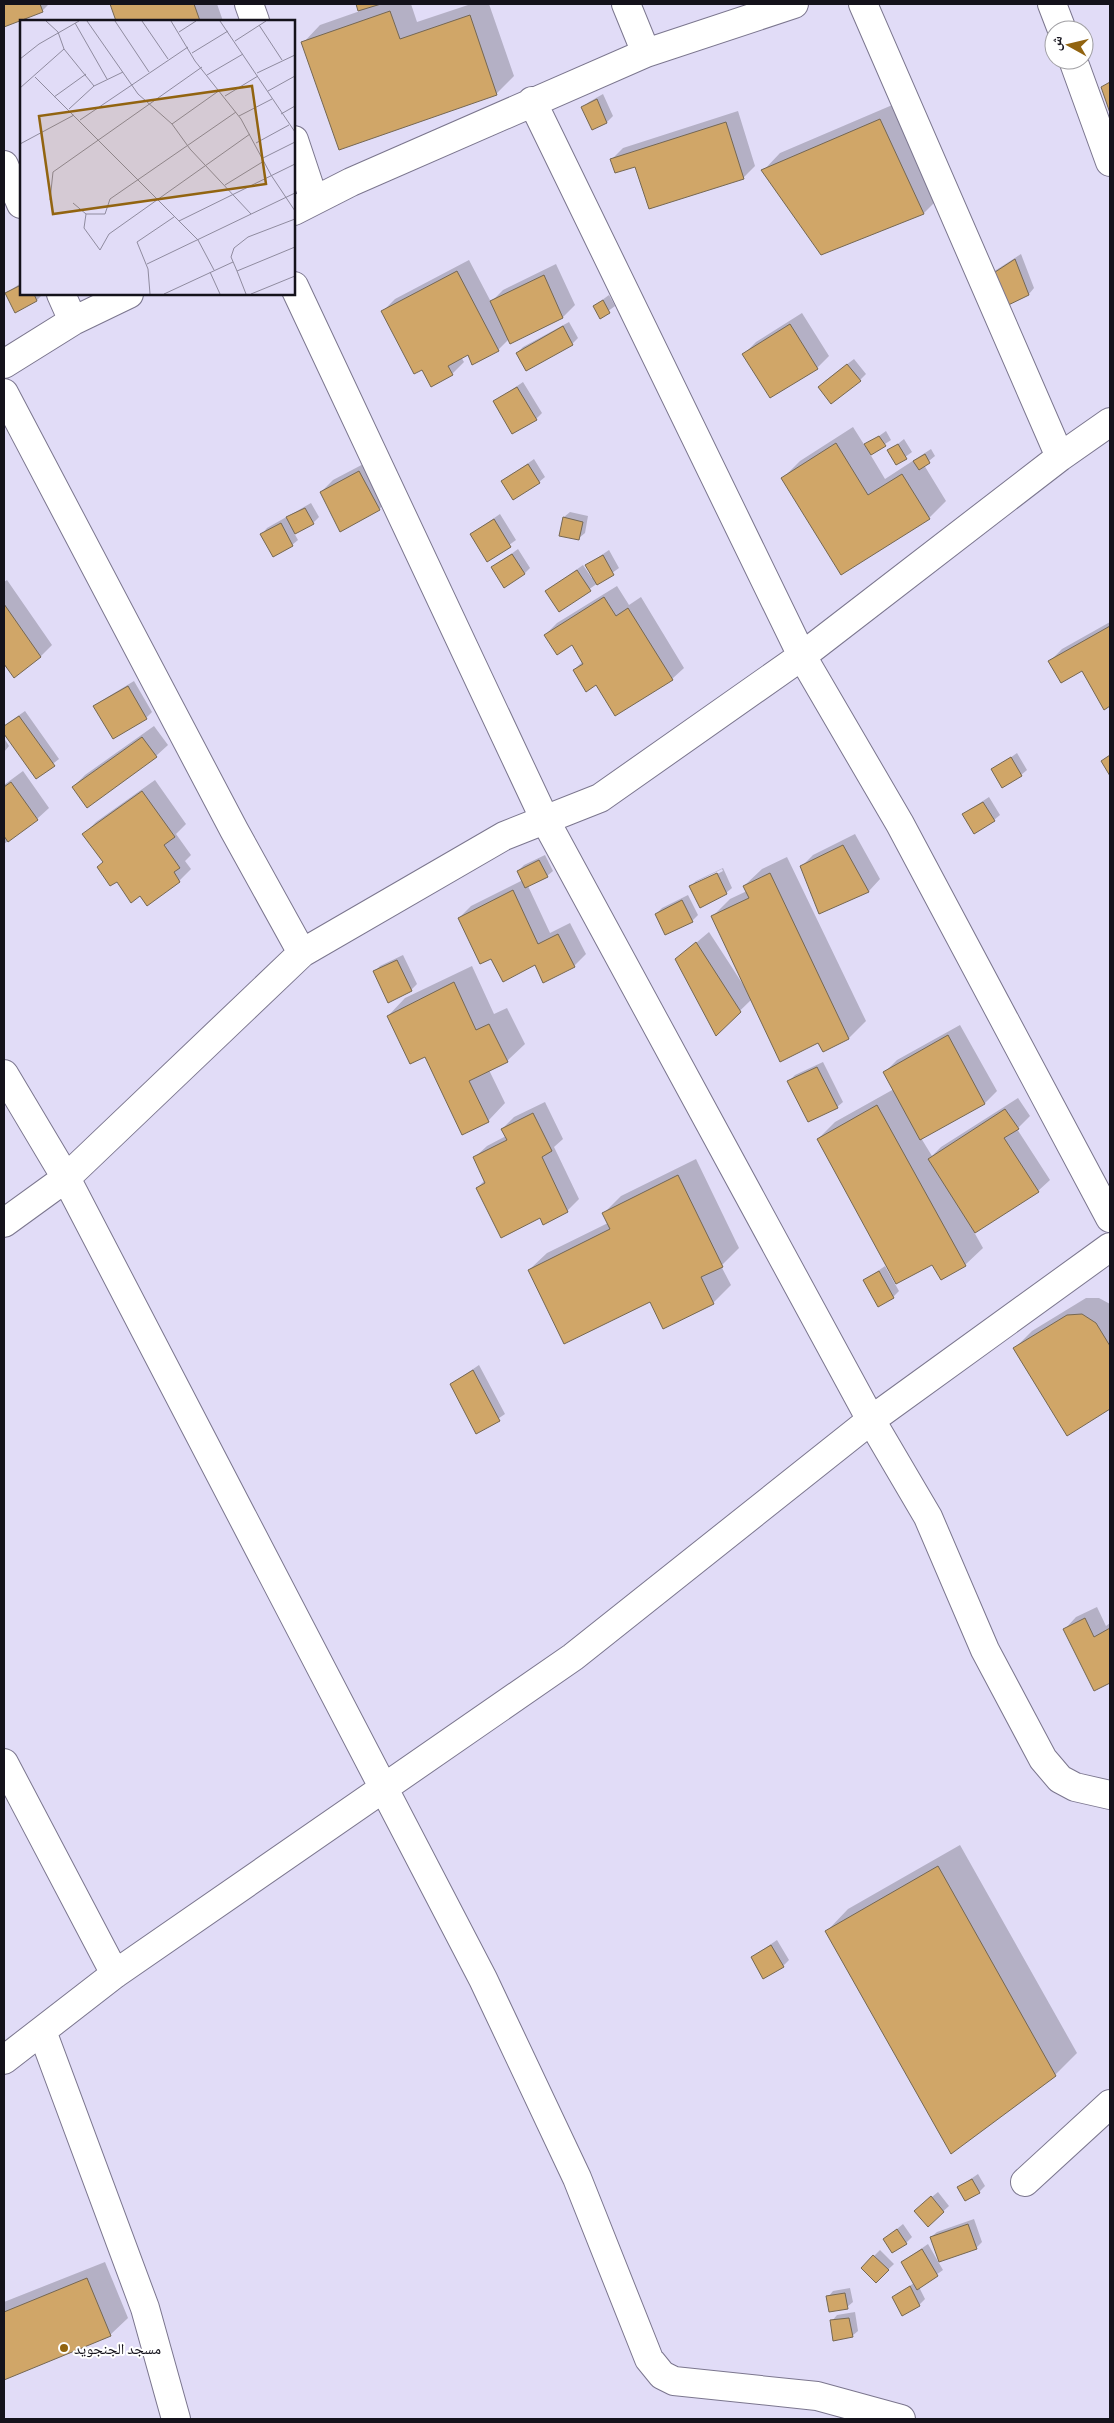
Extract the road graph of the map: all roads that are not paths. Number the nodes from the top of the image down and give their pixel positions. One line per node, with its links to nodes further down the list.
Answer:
1 (249, 4): 6 (street)
2 (626, 4): 8 (street)
3 (794, 4): 8 (street)
4 (863, 4): 23 (street)
5 (1052, 4): 7 (street)
6 (255, 20)
7 (1058, 20)
8 (646, 53): 10 (street)
9 (1077, 70): 12 (street)
10 (532, 102): 15 (street); 24 (street)
11 (295, 146): 15 (street)
12 (1110, 162)
13 (4, 165): 14 (street)
14 (20, 202)
15 (304, 205)
16 (295, 288): 25 (street)
17 (61, 295): 19 (street)
18 (127, 295): 19 (street)
19 (73, 321): 20 (street)
20 (4, 364)
21 (4, 394): 26 (street)
22 (1110, 422): 23 (street)
23 (1060, 457): 24 (street)
24 (802, 656): 25 (street); 29 (street)
25 (544, 818): 26 (street); 32 (street)
26 (302, 953): 28 (street)
27 (4, 1074): 28 (street)
28 (66, 1178): 30 (street); 34 (street)
29 (1110, 1218)
30 (4, 1222)
31 (1110, 1247): 32 (street)
32 (871, 1420): 34 (street); 35 (street)
33 (4, 1763): 36 (street)
34 (382, 1788): 36 (street); 42 (street)
35 (1110, 1795)
36 (115, 1974): 37 (street)
37 (42, 2031): 38 (street); 41 (street)
38 (4, 2060)
39 (1110, 2104): 40 (street)
40 (1025, 2182)
41 (176, 2419)
42 (901, 2419)

